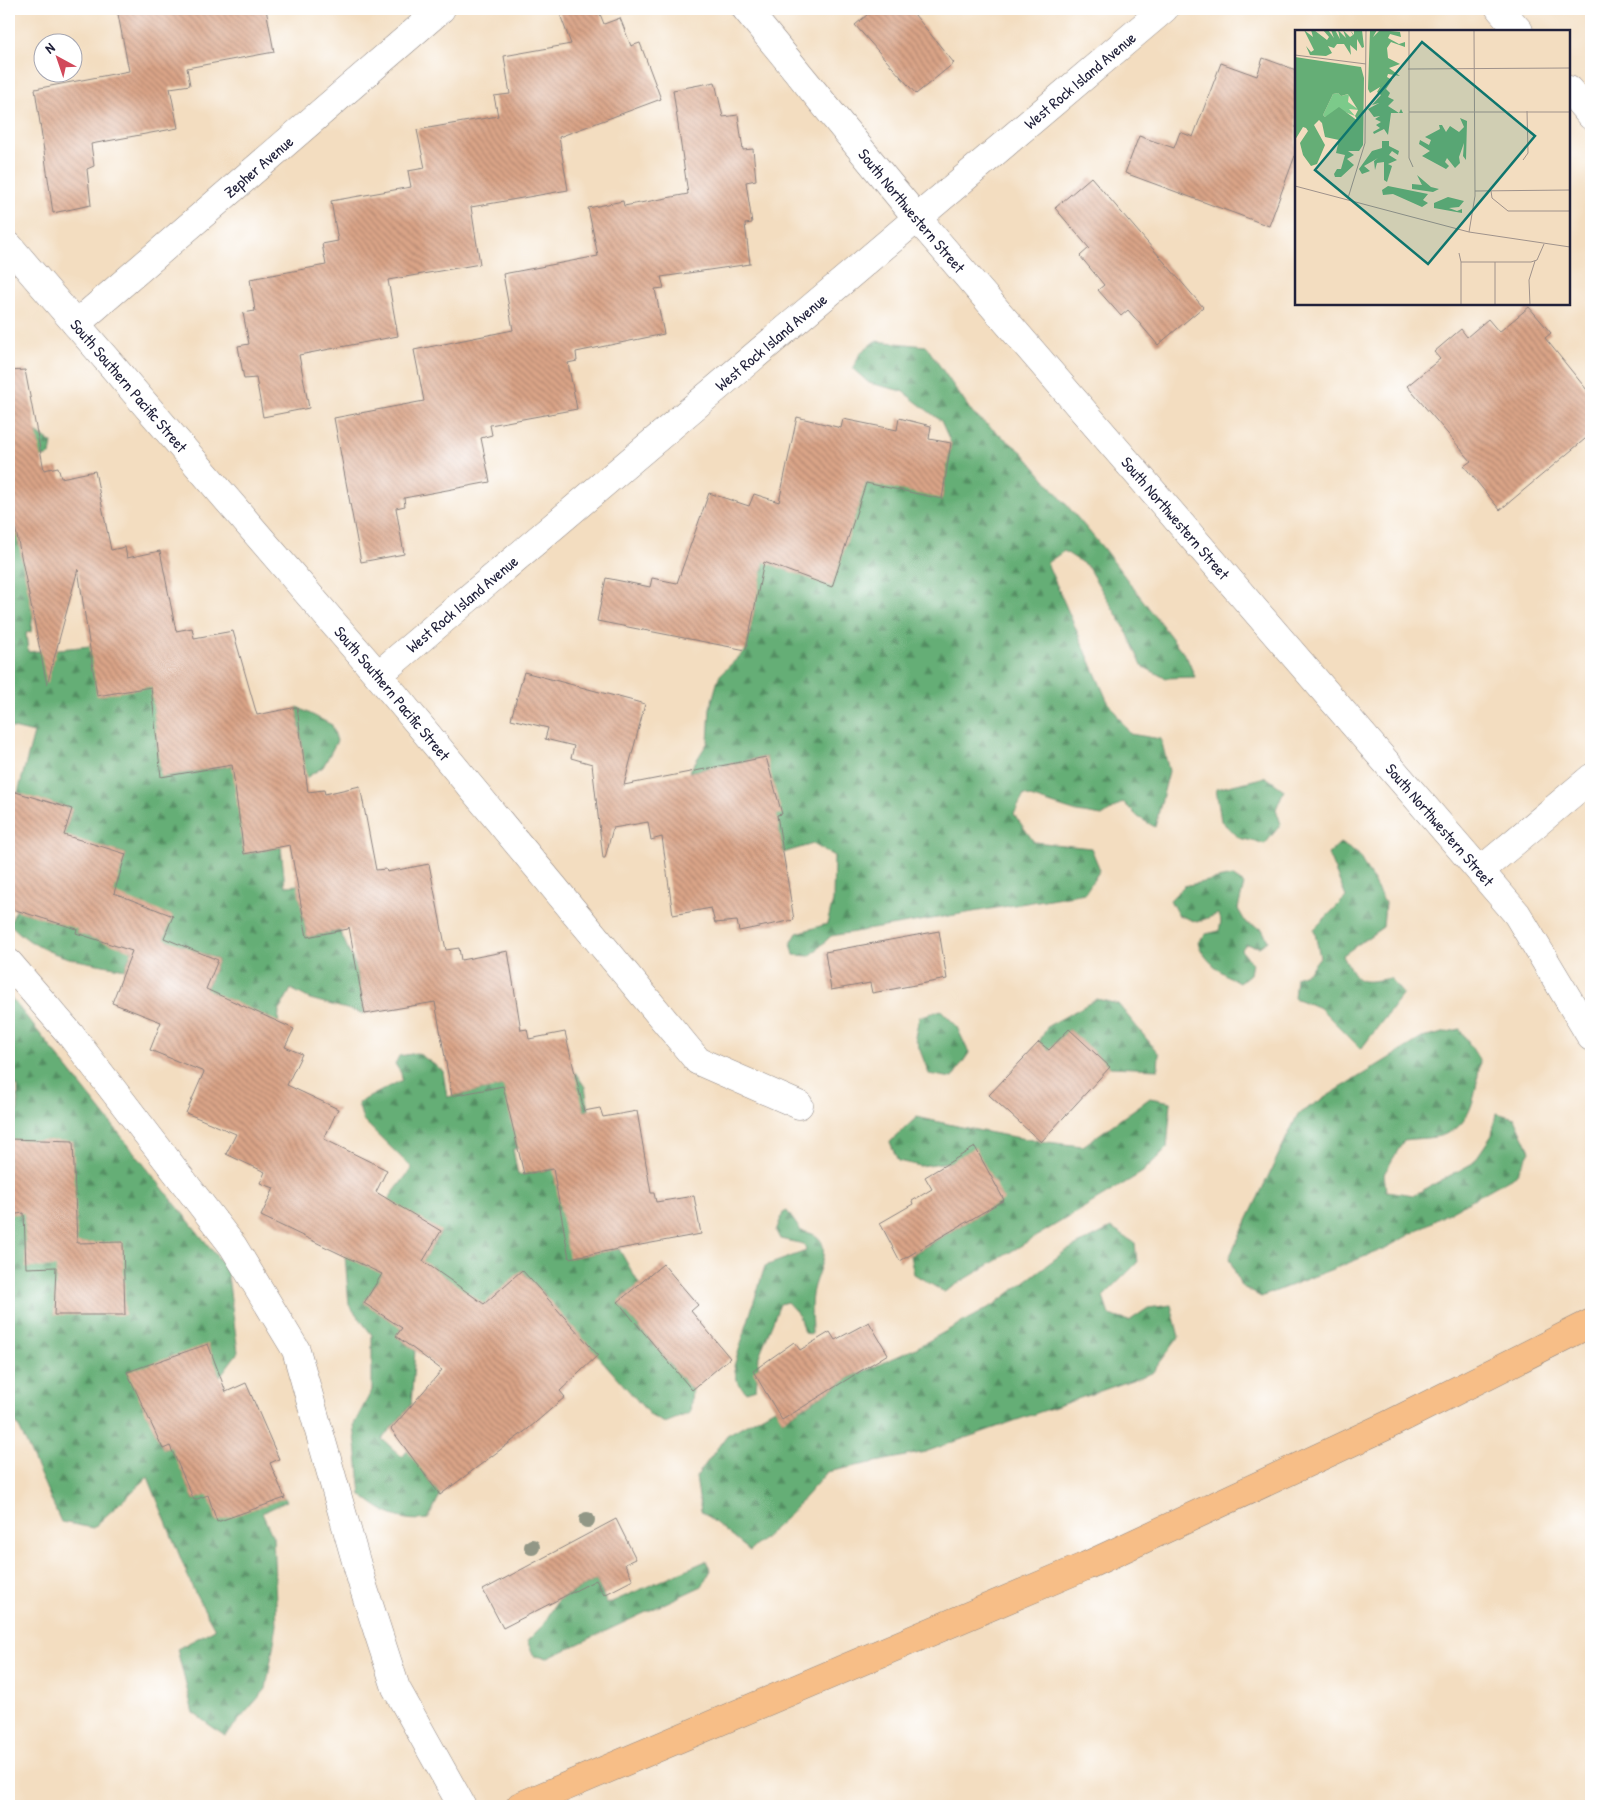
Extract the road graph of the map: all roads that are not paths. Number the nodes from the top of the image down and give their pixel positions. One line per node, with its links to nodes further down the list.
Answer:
1 (441, 9): 10 (street, Zepher Avenue)
2 (746, 9): 8 (street, South Northwestern Street)
3 (1164, 9): 8 (street, West Rock Island Avenue)
4 (1500, 9): 5 (street)
5 (1518, 30)
6 (1570, 91): 7 (street)
7 (1591, 116)
8 (917, 218): 11 (street, West Rock Island Avenue); 13 (street, South Northwestern Street)
9 (9, 246): 10 (street, South Southern Pacific Street)
10 (76, 324): 11 (street, South Southern Pacific Street)
11 (378, 675): 16 (street, South Southern Pacific Street)
12 (1591, 778): 13 (street)
13 (1480, 871): 15 (street, South Northwestern Street)
14 (9, 963): 18 (street)
15 (1591, 1037)
16 (799, 1105)
17 (1591, 1323): 19 (main road)
18 (462, 1806)
19 (520, 1806)

